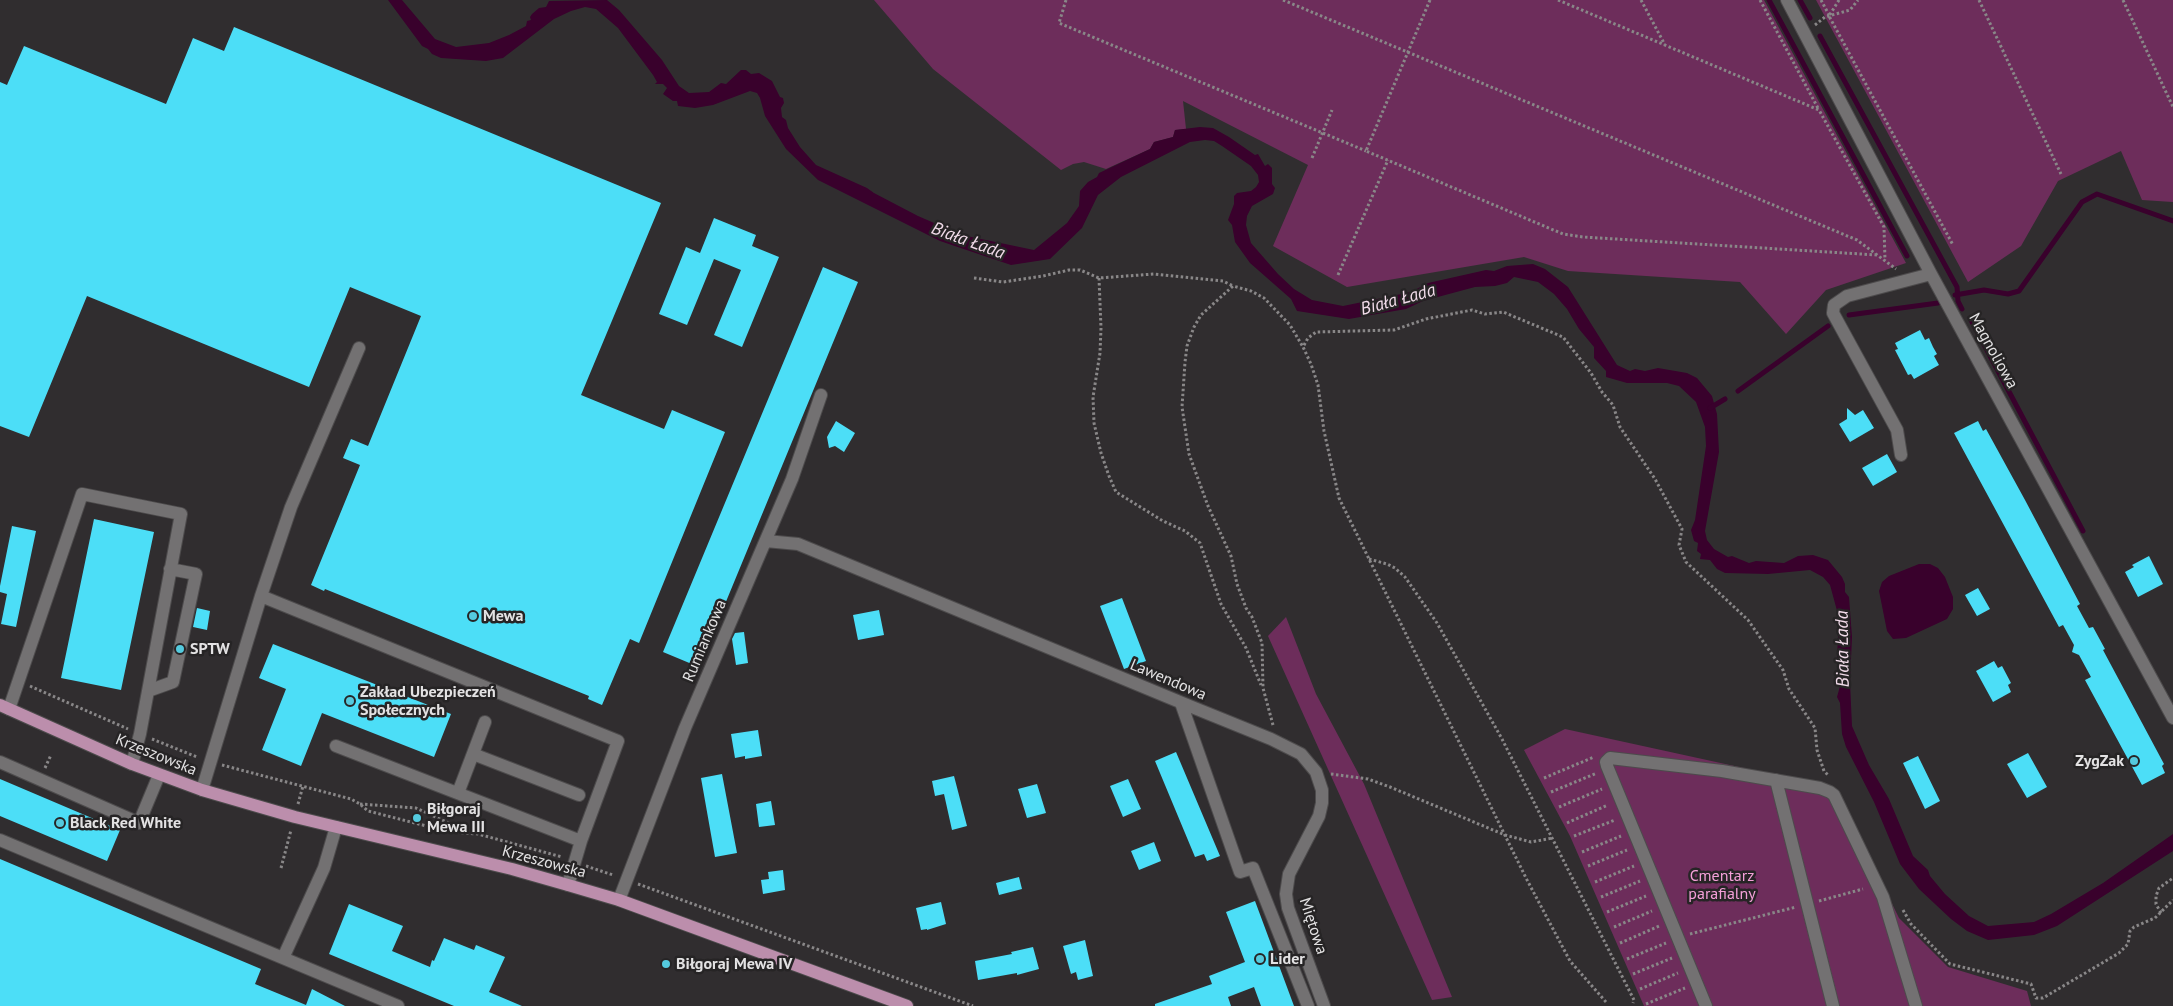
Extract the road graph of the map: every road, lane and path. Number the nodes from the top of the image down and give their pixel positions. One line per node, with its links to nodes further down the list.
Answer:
1 (1066, 0): 20 (path)
2 (1283, 0): 16 (path)
3 (1430, 0): 16 (path)
4 (1558, 0): 15 (path)
5 (1641, 0): 15 (path)
6 (1760, 0): 19 (path)
7 (1787, 0): 14 (street, Magnoliowa)
8 (1821, 0): 13 (path)
9 (1839, 0): 13 (path)
10 (1858, 0): 13 (path)
11 (1979, 0): 24 (path)
12 (2123, 0): 17 (path)
13 (1829, 16): 14 (path); 25 (path)
14 (1805, 33): 28 (street, Magnoliowa)
15 (1666, 45): 19 (path)
16 (1408, 52): 21 (path); 26 (path)
17 (2173, 107)
18 (1332, 110): 20 (path)
19 (1819, 110): 26 (path)
20 (1323, 133): 21 (path); 22 (path)
21 (1366, 151): 23 (path)
22 (1312, 158)
23 (1388, 160): 26 (path); 27 (path)
24 (2061, 174)
25 (1953, 245)
26 (1877, 255)
27 (1338, 274)
28 (1931, 274): 35 (street); 45 (street, Magnoliowa)
29 (974, 278): 30 (path)
30 (1099, 278): 31 (path); 41 (path)
31 (1233, 286): 32 (path); 41 (path)
32 (1303, 347): 37 (path); 58 (path)
33 (359, 348): 39 (street)
34 (820, 395): 36 (street, Rumiankowa)
35 (1901, 455)
36 (766, 541): 43 (street, Lawendowa); 91 (street, Rumiankowa)
37 (1368, 559): 77 (path); 79 (path)
38 (170, 569): 40 (street); 42 (street); 42 (street)
39 (261, 596): 63 (street); 81 (street)
40 (18, 681): 44 (street); 47 (path)
41 (1263, 688): 48 (path)
42 (148, 690): 47 (street)
43 (1181, 703): 48 (street, Lawendowa); 121 (street)
44 (4, 707): 53 (main road, Krzeszowska)
45 (2173, 718)
46 (486, 722): 50 (street)
47 (140, 734): 51 (path); 53 (street)
48 (1271, 738): 56 (street, Lawendowa)
49 (336, 746): 65 (street)
50 (473, 754): 65 (street); 66 (street)
51 (201, 759)
52 (0, 762): 57 (street)
53 (132, 764): 57 (main road, Krzeszowska)
54 (1608, 764): 59 (path); 60 (street); 61 (street); 64 (path)
55 (221, 765): 62 (path)
56 (1316, 772): 77 (path); 122 (street, Miętowa)
57 (159, 775): 63 (main road, Krzeszowska)
58 (1830, 777)
59 (1544, 778)
60 (1776, 780): 94 (street); 99 (street)
61 (1616, 784): 67 (street); 70 (path)
62 (303, 786): 68 (path); 69 (path)
63 (202, 790): 73 (main road, Krzeszowska)
64 (1551, 792)
65 (458, 793): 81 (street)
66 (579, 796)
67 (1622, 799): 71 (street); 72 (path)
68 (360, 804): 76 (path); 76 (path)
69 (298, 805)
70 (1559, 808)
71 (1628, 814): 75 (street); 78 (path)
72 (1567, 823)
73 (336, 827): 93 (main road, Krzeszowska); 109 (street)
74 (291, 829): 88 (path)
75 (1634, 830): 82 (street); 83 (path)
76 (469, 833): 84 (path)
77 (1505, 835): 79 (path); 115 (path)
78 (1574, 836)
79 (1553, 838): 116 (path)
80 (0, 840): 109 (street)
81 (581, 841): 93 (street)
82 (1641, 845): 85 (street); 87 (path)
83 (1582, 852)
84 (565, 858)
85 (1647, 860): 89 (street); 92 (path)
86 (583, 865): 91 (path)
87 (1588, 866)
88 (281, 868)
89 (1653, 875): 95 (street); 96 (path)
90 (2173, 878): 103 (path)
91 (627, 880): 97 (street, Rumiankowa); 120 (path)
92 (1595, 882)
93 (568, 884): 97 (main road, Krzeszowska)
94 (1878, 886): 99 (path); 125 (street)
95 (1659, 891): 100 (street); 102 (path)
96 (1601, 897)
97 (619, 900): 119 (main road, Krzeszowska)
98 (2173, 900): 103 (path)
99 (1808, 904): 106 (path); 124 (street)
100 (1665, 906): 104 (street); 105 (path)
101 (1902, 908): 103 (path)
102 (1607, 912)
103 (2162, 913)
104 (1672, 921): 106 (street); 107 (path)
105 (1614, 927)
106 (1678, 937): 108 (street); 110 (path)
107 (1620, 943)
108 (1684, 952): 111 (street); 112 (path)
109 (283, 958): 118 (street)
110 (1627, 959)
111 (1691, 968): 113 (street); 114 (path)
112 (1634, 974)
113 (1697, 983): 117 (path); 123 (street)
114 (1640, 989)
115 (1606, 1002)
116 (1633, 1003)
117 (1646, 1004)
118 (398, 1006)
119 (907, 1006)
120 (973, 1006)
121 (1308, 1006)
122 (1324, 1006)
123 (1706, 1006)
124 (1833, 1006)
125 (1916, 1006)

